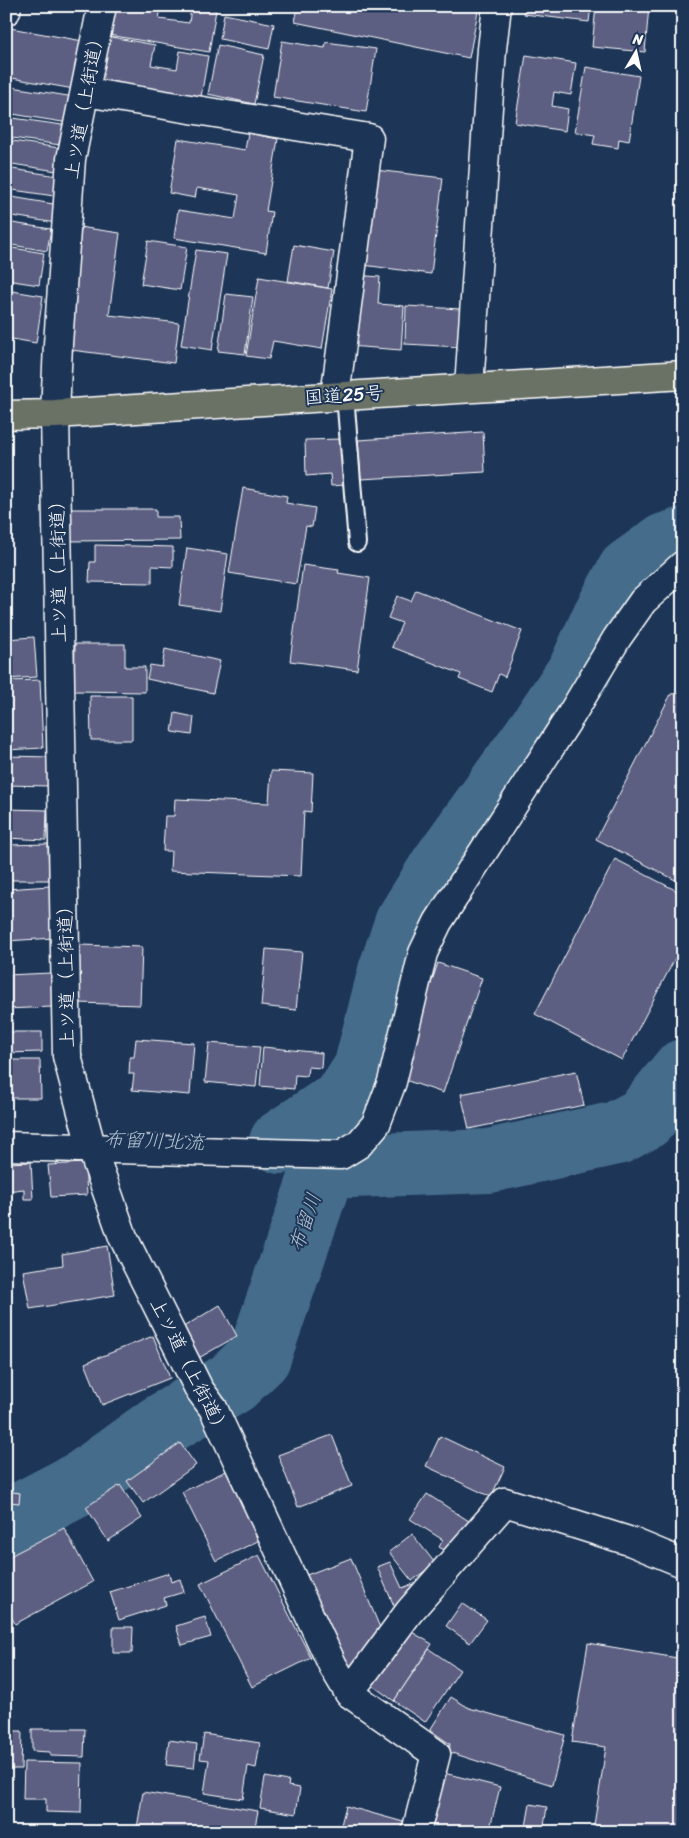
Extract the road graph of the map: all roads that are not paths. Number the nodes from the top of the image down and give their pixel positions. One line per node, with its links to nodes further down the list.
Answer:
1 (7, 6): 4 (street)
2 (102, 6): 5 (street, 上ツ道（上街道）)
3 (497, 6): 7 (street)
4 (6, 11)
5 (85, 92): 8 (street); 10 (street, 上ツ道（上街道）)
6 (683, 375): 7 (highway, 国道25号)
7 (469, 387): 8 (highway, 国道25号)
8 (340, 396): 10 (highway, 国道25号); 11 (lane)
9 (6, 414): 10 (highway, 国道25号)
10 (56, 414): 14 (street, 上ツ道（上街道）)
11 (357, 543)
12 (683, 564): 14 (street)
13 (6, 1146): 14 (street)
14 (91, 1147): 16 (street, 上ツ道（上街道）)
15 (683, 1563): 16 (street)
16 (349, 1693): 17 (street, 上ツ道（上街道）)
17 (416, 1832)

